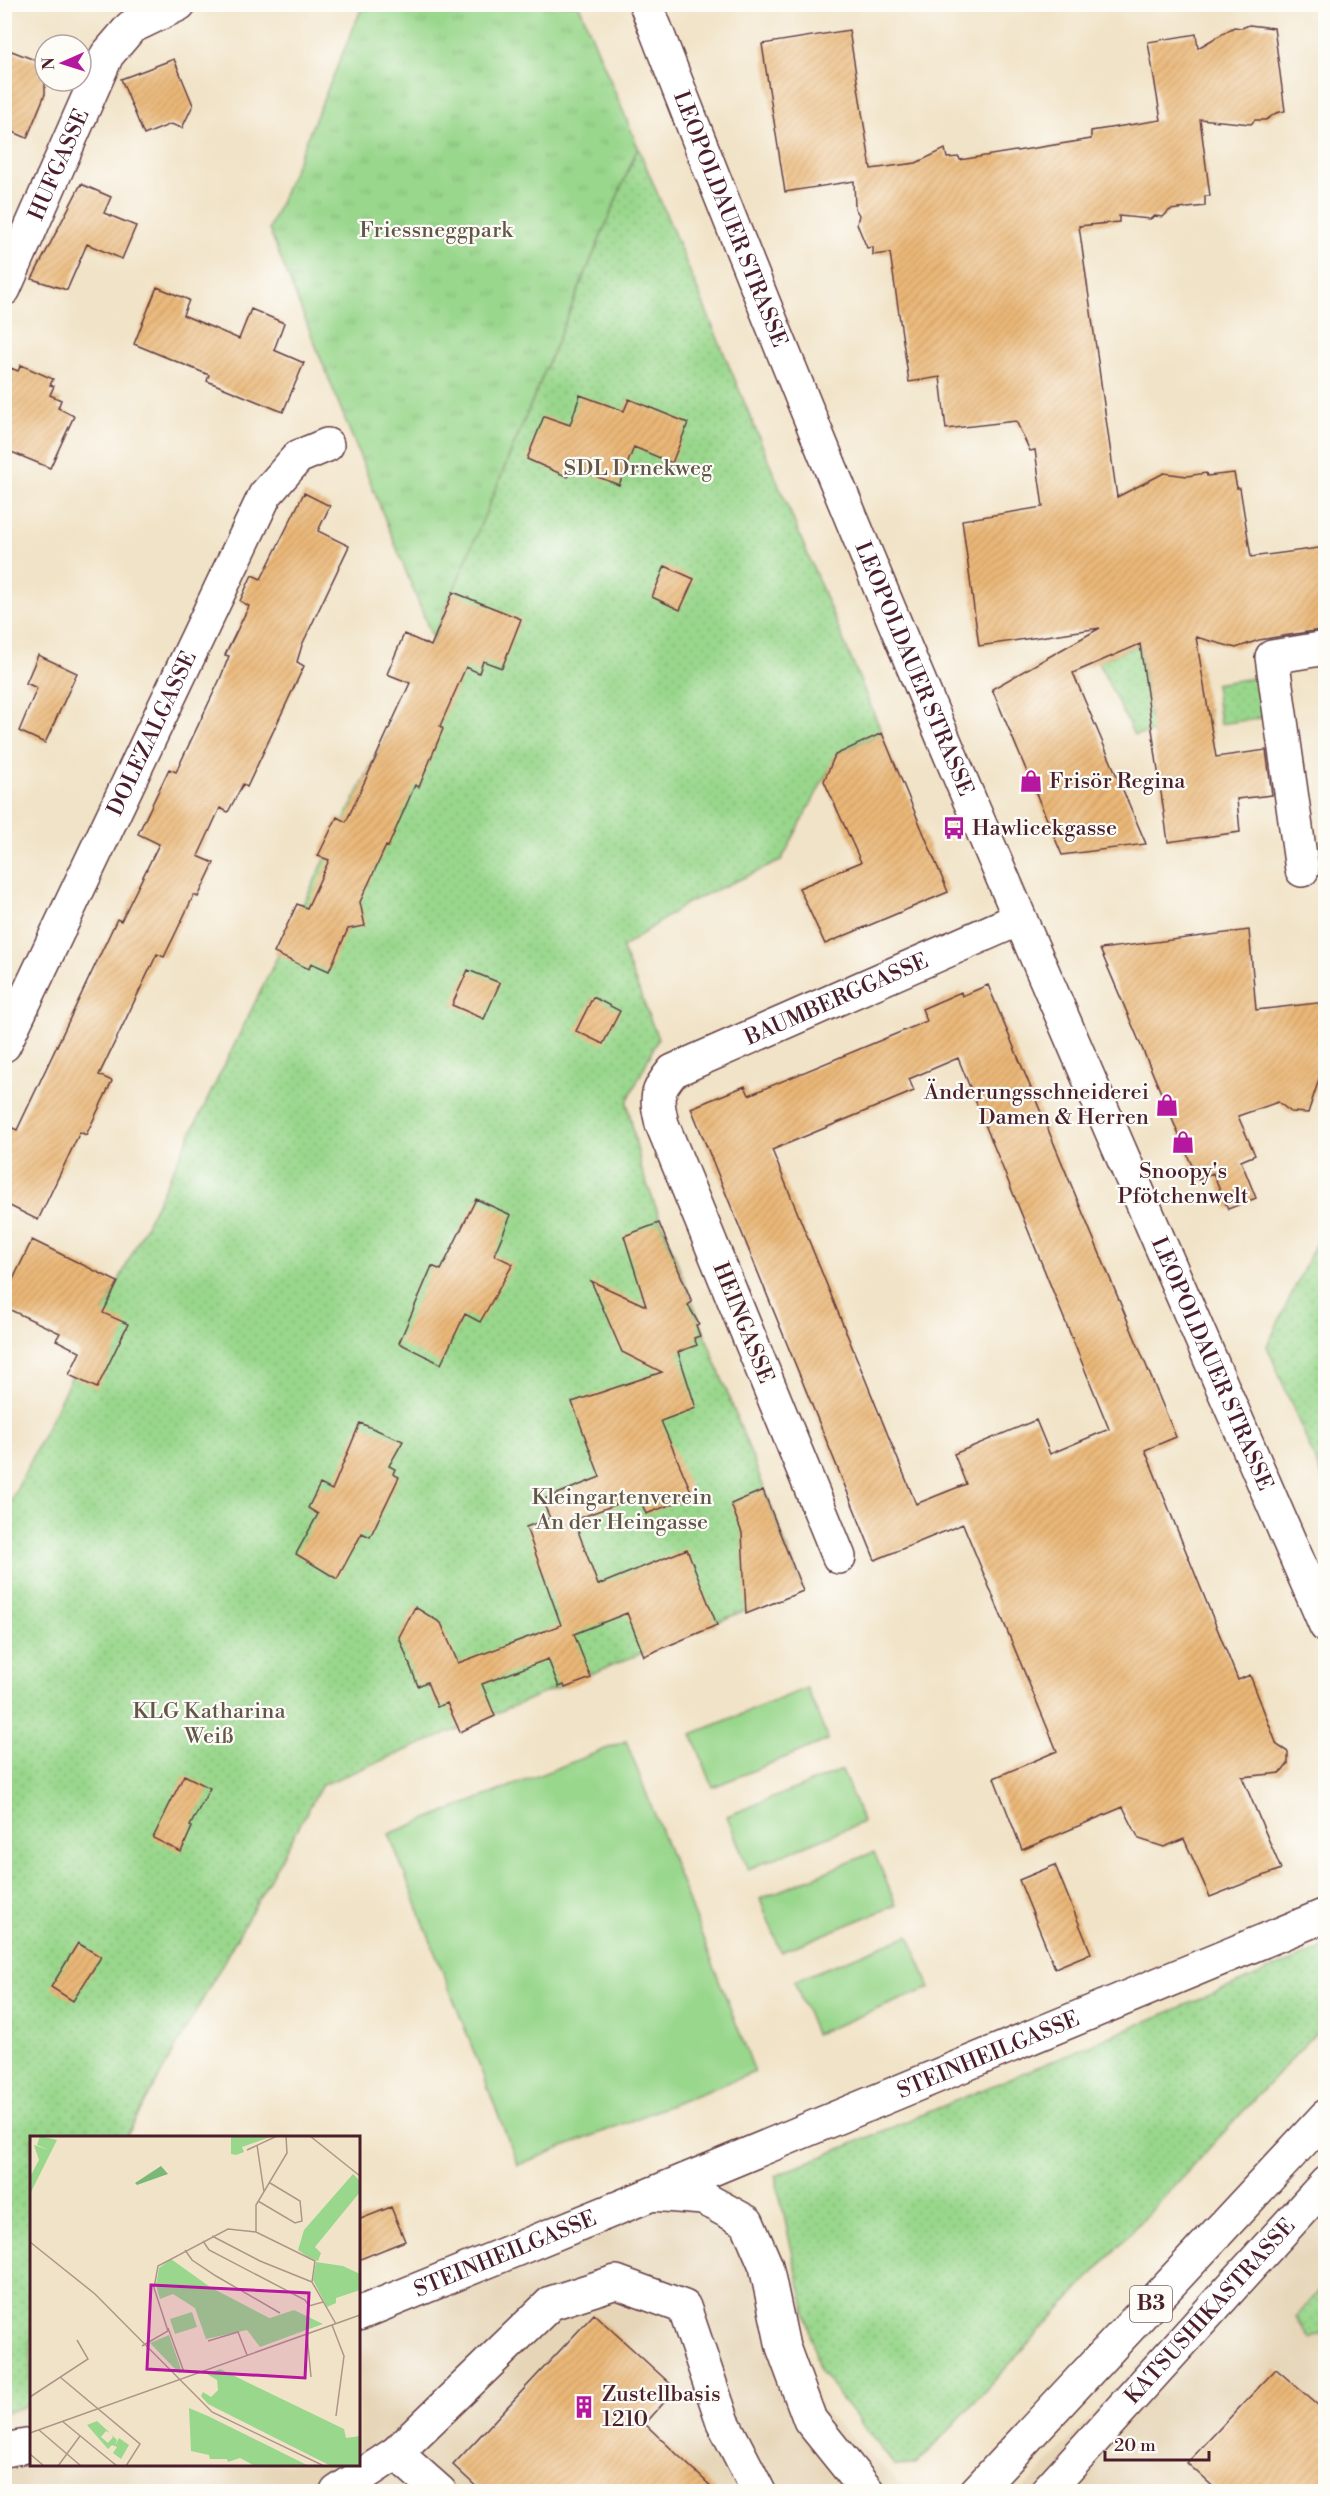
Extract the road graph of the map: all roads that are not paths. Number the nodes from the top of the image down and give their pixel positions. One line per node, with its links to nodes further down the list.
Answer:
1 (179, 4): 3 (street, HUFGASSE)
2 (646, 4): 7 (street, LEOPOLDAUER STRASSE)
3 (4, 290)
4 (327, 445): 8 (street, DOLEZALGASSE)
5 (1326, 648): 6 (street)
6 (1302, 870)
7 (1019, 919): 9 (street, BAUMBERGGASSE); 11 (street, LEOPOLDAUER STRASSE)
8 (4, 1045)
9 (659, 1087): 10 (street, HEINGASSE)
10 (838, 1557)
11 (1326, 1626)
12 (1326, 1915): 15 (street, STEINHEILGASSE)
13 (1326, 2116): 24 (street, KATSUSHIKASTRASSE / B3)
14 (1326, 2183): 25 (street, KATSUSHIKASTRASSE / B3)
15 (652, 2194): 16 (street, STEINHEILGASSE); 23 (street, STEINHEILGASSE)
16 (360, 2313)
17 (30, 2445): 18 (street)
18 (4, 2450)
19 (396, 2453): 20 (street); 21 (street); 22 (street)
20 (337, 2492)
21 (440, 2492)
22 (759, 2492)
23 (868, 2492)
24 (976, 2492)
25 (1046, 2492)

